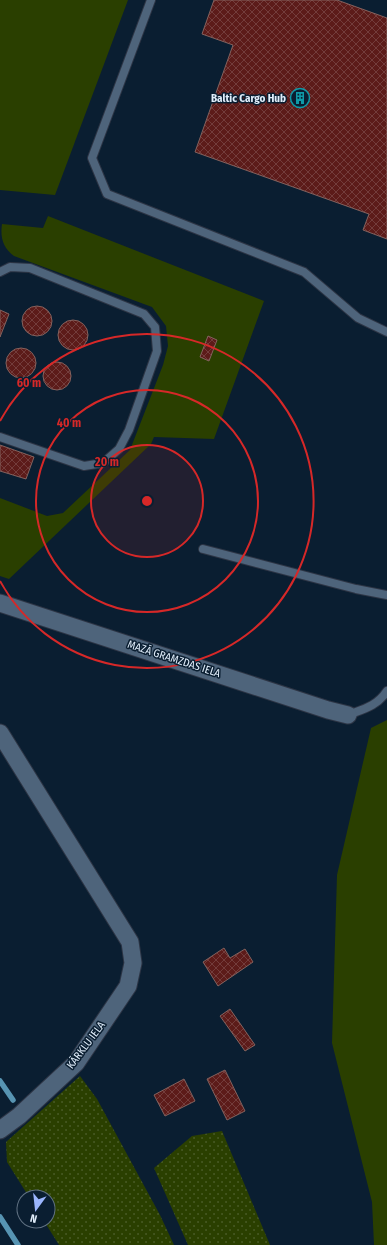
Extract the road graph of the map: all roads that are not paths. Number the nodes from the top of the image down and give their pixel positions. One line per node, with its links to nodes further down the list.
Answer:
1 (151, 0): 3 (lane)
2 (0, 272): 4 (lane)
3 (387, 332)
4 (0, 437)
5 (203, 549): 6 (lane)
6 (387, 595)
7 (0, 602): 9 (street, MAZĀ GRAMZDAS IELA)
8 (387, 690): 9 (lane)
9 (348, 715)
10 (0, 733): 11 (street, KĀRKLU IELA)
11 (0, 1130)

